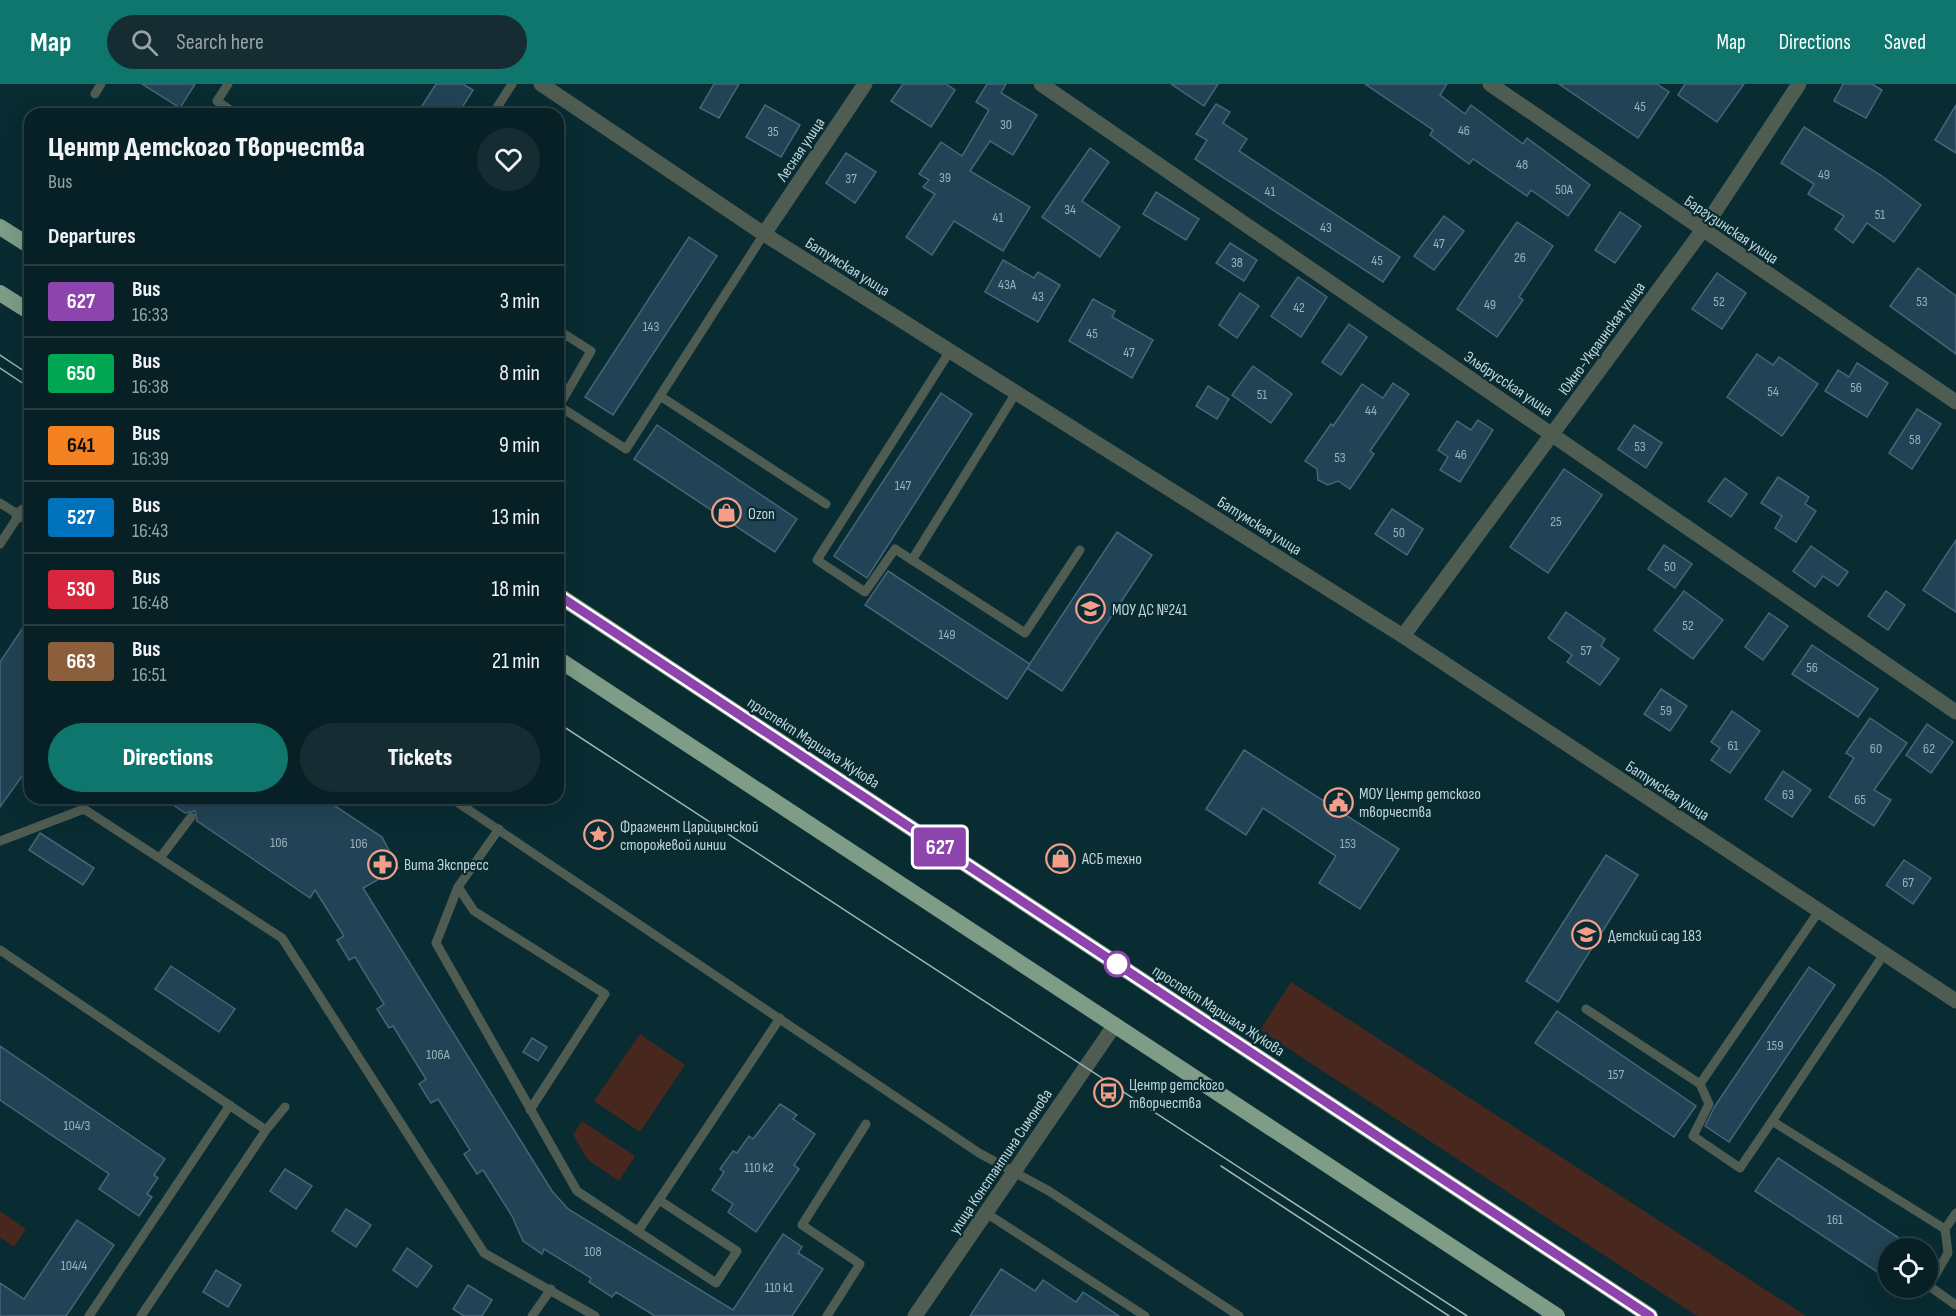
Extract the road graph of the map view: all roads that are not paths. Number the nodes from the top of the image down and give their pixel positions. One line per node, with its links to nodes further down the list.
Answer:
1 (101, 84): 9 (lane)
2 (228, 84): 10 (lane)
3 (512, 84): 11 (lane)
4 (541, 84): 14 (street, Батумская улица)
5 (865, 84): 14 (street, Лесная улица)
6 (1041, 84): 25 (street, Эльбрусская улица)
7 (1490, 84): 13 (street, Баргузинская улица)
8 (1800, 84): 13 (street, Южно-Украинская улица)
9 (95, 93)
10 (227, 108)
11 (497, 108)
12 (0, 226): 15 (highway)
13 (1702, 231): 23 (street, Баргузинская улица); 25 (street, Южно-Украинская улица)
14 (764, 234): 19 (street, Батумская улица); 22 (lane)
15 (24, 242)
16 (0, 293): 17 (highway)
17 (24, 308)
18 (564, 334): 21 (lane)
19 (950, 351): 20 (street, Батумская улица); 32 (lane)
20 (1016, 393): 32 (lane); 34 (street, Батумская улица)
21 (564, 396)
22 (660, 396): 24 (lane); 27 (lane)
23 (1956, 402)
24 (564, 410)
25 (1552, 435): 34 (street, Южно-Украинская улица); 36 (street, Эльбрусская улица)
26 (0, 503): 28 (lane)
27 (826, 504)
28 (24, 514)
29 (24, 517): 30 (lane)
30 (0, 544)
31 (1080, 550): 32 (lane)
32 (912, 560)
33 (564, 599): 74 (highway, проспект Маршала Жукова)
34 (1403, 636): 43 (street, Батумская улица)
35 (564, 663): 49 (highway)
36 (1956, 712)
37 (460, 804): 39 (lane)
38 (191, 817): 41 (lane)
39 (499, 829): 42 (lane); 48 (lane)
40 (0, 841): 41 (lane)
41 (160, 858): 63 (lane)
42 (458, 887): 53 (lane); 53 (lane)
43 (1819, 911): 45 (street, Батумская улица); 50 (lane)
44 (0, 950): 51 (lane)
45 (1884, 954): 46 (street, Батумская улица); 54 (lane)
46 (1956, 1001)
47 (1586, 1009): 50 (lane)
48 (780, 1018): 57 (lane); 58 (lane)
49 (1114, 1026): 57 (street, улица Константина Симонова); 73 (highway)
50 (1700, 1084): 54 (lane)
51 (230, 1105): 56 (lane); 65 (lane)
52 (285, 1107): 56 (lane)
53 (530, 1110): 62 (lane)
54 (1772, 1121): 61 (lane)
55 (866, 1124): 69 (lane)
56 (266, 1130): 66 (lane)
57 (1014, 1172): 59 (street, улица Константина Симонова); 72 (lane)
58 (659, 1200): 62 (lane); 62 (lane)
59 (986, 1213): 70 (street, улица Константина Симонова); 71 (lane)
60 (1956, 1214): 61 (lane)
61 (1945, 1229): 64 (lane)
62 (638, 1231)
63 (551, 1289): 67 (lane); 68 (lane)
64 (1956, 1305)
65 (88, 1316)
66 (141, 1316)
67 (532, 1316)
68 (595, 1316)
69 (827, 1316)
70 (915, 1316)
71 (1145, 1316)
72 (1239, 1316)
73 (1557, 1316)
74 (1650, 1316)

